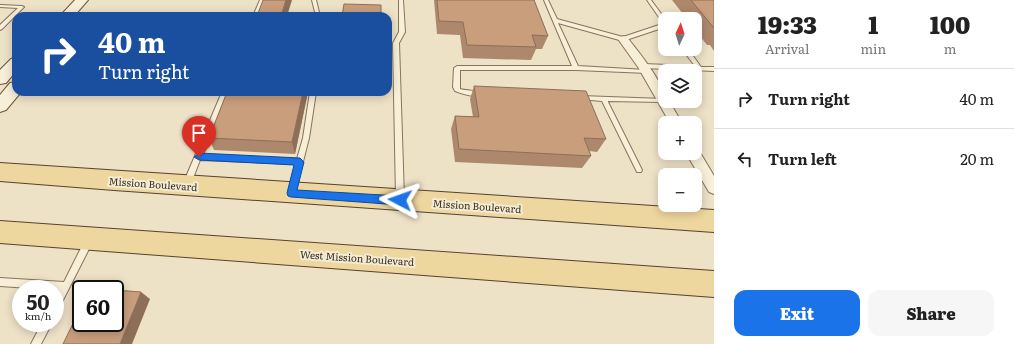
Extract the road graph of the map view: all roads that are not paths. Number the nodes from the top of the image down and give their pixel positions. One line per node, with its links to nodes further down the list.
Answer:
1 (82, 0): 9 (main road)
2 (262, 0): 10 (lane)
3 (314, 0): 11 (lane)
4 (401, 0): 46 (lane)
5 (546, 0): 14 (lane)
6 (649, 0): 12 (lane)
7 (0, 6): 8 (lane)
8 (17, 12)
9 (71, 12)
10 (258, 12)
11 (317, 12)
12 (658, 12)
13 (12, 17): 15 (lane)
14 (555, 20): 19 (lane); 23 (lane)
15 (8, 21): 16 (lane); 18 (lane)
16 (12, 21)
17 (658, 27): 19 (lane)
18 (0, 28)
19 (623, 39): 25 (street)
20 (691, 56): 21 (lane)
21 (697, 64)
22 (12, 66): 28 (main road)
23 (576, 68): 25 (lane); 31 (lane)
24 (702, 68): 27 (lane)
25 (644, 69): 26 (lane); 30 (street)
26 (658, 69)
27 (714, 69)
28 (0, 79)
29 (12, 92): 37 (main road)
30 (658, 93)
31 (488, 95)
32 (223, 96): 38 (lane)
33 (312, 96): 40 (lane)
34 (575, 98): 35 (lane)
35 (606, 99): 36 (lane); 41 (lane)
36 (658, 100)
37 (0, 106)
38 (199, 157): 40 (lane); 43 (lane)
39 (698, 160): 44 (street)
40 (300, 162): 45 (lane)
41 (638, 170)
42 (0, 172): 43 (main road, Mission Boulevard)
43 (187, 186): 45 (main road, Mission Boulevard)
44 (714, 188)
45 (291, 193): 46 (main road, Mission Boulevard)
46 (400, 200): 47 (main road, Mission Boulevard)
47 (714, 221)
48 (0, 232): 49 (main road, West Mission Boulevard)
49 (90, 239): 51 (main road, West Mission Boulevard); 52 (lane)
50 (0, 282): 52 (lane)
51 (714, 284)
52 (66, 286): 53 (lane)
53 (64, 290)
54 (42, 332): 55 (lane)
55 (36, 344)

